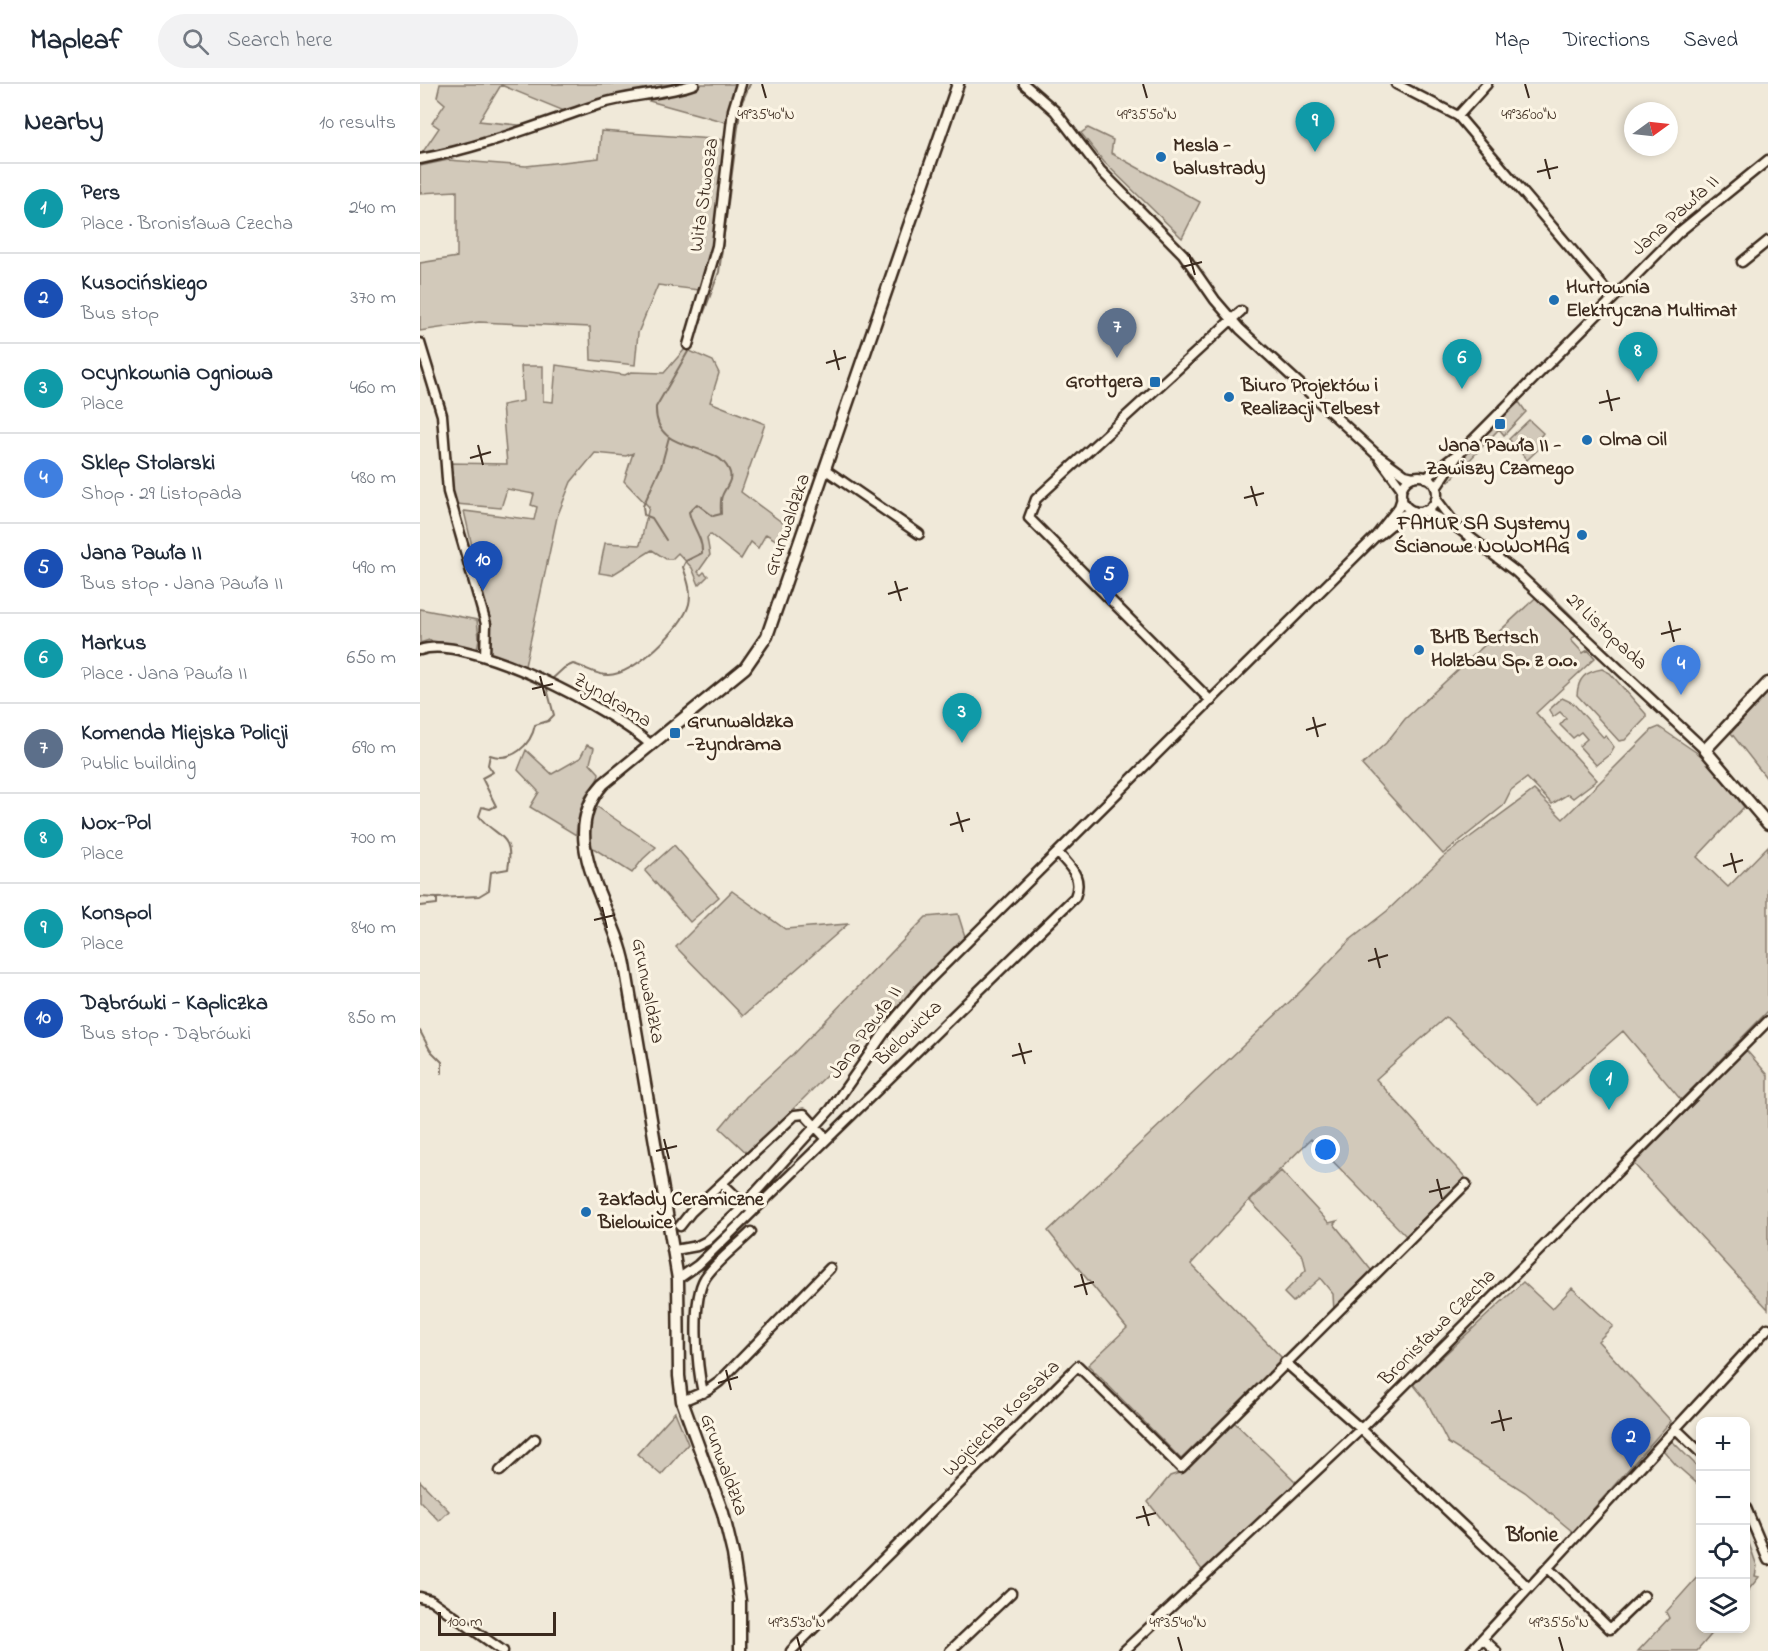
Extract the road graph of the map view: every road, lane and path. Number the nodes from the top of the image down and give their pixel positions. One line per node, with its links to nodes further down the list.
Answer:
1 (694, 84): 8 (street)
2 (741, 84): 16 (street, Wita Stwosza)
3 (958, 84): 19 (street, Grunwaldzka)
4 (1024, 84): 14 (street)
5 (1396, 84): 7 (street)
6 (1487, 84): 7 (street)
7 (1458, 116): 12 (street)
8 (420, 159)
9 (1768, 160): 12 (street, Jana Pawła II)
10 (1768, 241): 11 (street)
11 (1742, 262)
12 (1612, 298): 18 (street, Jana Pawła II)
13 (1241, 311): 14 (street)
14 (1231, 320): 17 (street); 33 (street)
15 (420, 343): 31 (street)
16 (688, 345)
17 (1376, 454): 20 (street); 23 (street)
18 (1458, 455): 21 (street, Jana Pawła II); 22 (street, Jana Pawła II)
19 (826, 470): 28 (street); 34 (street, Grunwaldzka)
20 (1413, 477): 21 (street); 23 (street)
21 (1426, 478): 22 (street)
22 (1436, 488): 24 (street)
23 (1402, 494): 25 (street); 29 (street, Jana Pawła II)
24 (1436, 500): 26 (street); 27 (street, 29 Listopada)
25 (1414, 511): 26 (street); 29 (street, Jana Pawła II)
26 (1424, 511): 27 (street, 29 Listopada)
27 (1458, 528): 35 (street, 29 Listopada)
28 (919, 534)
29 (1376, 537): 33 (street, Jana Pawła II)
30 (420, 650): 31 (street, Zyndrama)
31 (485, 656): 34 (street, Zyndrama)
32 (1768, 683): 35 (street)
33 (1211, 701): 37 (street, Jana Pawła II)
34 (651, 745): 47 (street, Grunwaldzka)
35 (1705, 750): 36 (street, 29 Listopada)
36 (1768, 824)
37 (1059, 854): 39 (street, Jana Pawła II); 40 (street, Bielowicka)
38 (1768, 1021): 55 (street, Bronisława Czecha)
39 (816, 1127): 40 (street); 41 (street); 43 (street, Jana Pawła II)
40 (826, 1138): 44 (street, Bielowicka)
41 (723, 1184): 43 (street); 45 (street)
42 (1466, 1184): 51 (street)
43 (745, 1204): 44 (street); 47 (street, Jana Pawła II)
44 (752, 1212): 49 (street, Bielowicka)
45 (680, 1226)
46 (751, 1232): 52 (street)
47 (675, 1250): 49 (street, Grunwaldzka)
48 (830, 1268): 52 (street)
49 (678, 1279): 53 (street, Grunwaldzka)
50 (1768, 1328): 54 (street)
51 (1285, 1362): 55 (street); 69 (street, Wojciecha Kossaka)
52 (703, 1393): 53 (street)
53 (682, 1401): 68 (street, Grunwaldzka)
54 (1675, 1428): 57 (street); 61 (street)
55 (1361, 1429): 62 (street); 71 (street, Bronisława Czecha)
56 (536, 1439): 58 (street)
57 (1696, 1447)
58 (500, 1471)
59 (1750, 1517): 60 (street)
60 (1768, 1560)
61 (1548, 1568): 62 (street); 64 (street)
62 (1529, 1588): 66 (street)
63 (1011, 1593): 70 (street)
64 (1644, 1596)
65 (420, 1597): 67 (street)
66 (1483, 1639): 72 (street); 73 (street)
67 (503, 1651)
68 (740, 1651)
69 (790, 1651)
70 (950, 1651)
71 (1124, 1651)
72 (1471, 1651)
73 (1496, 1651)

